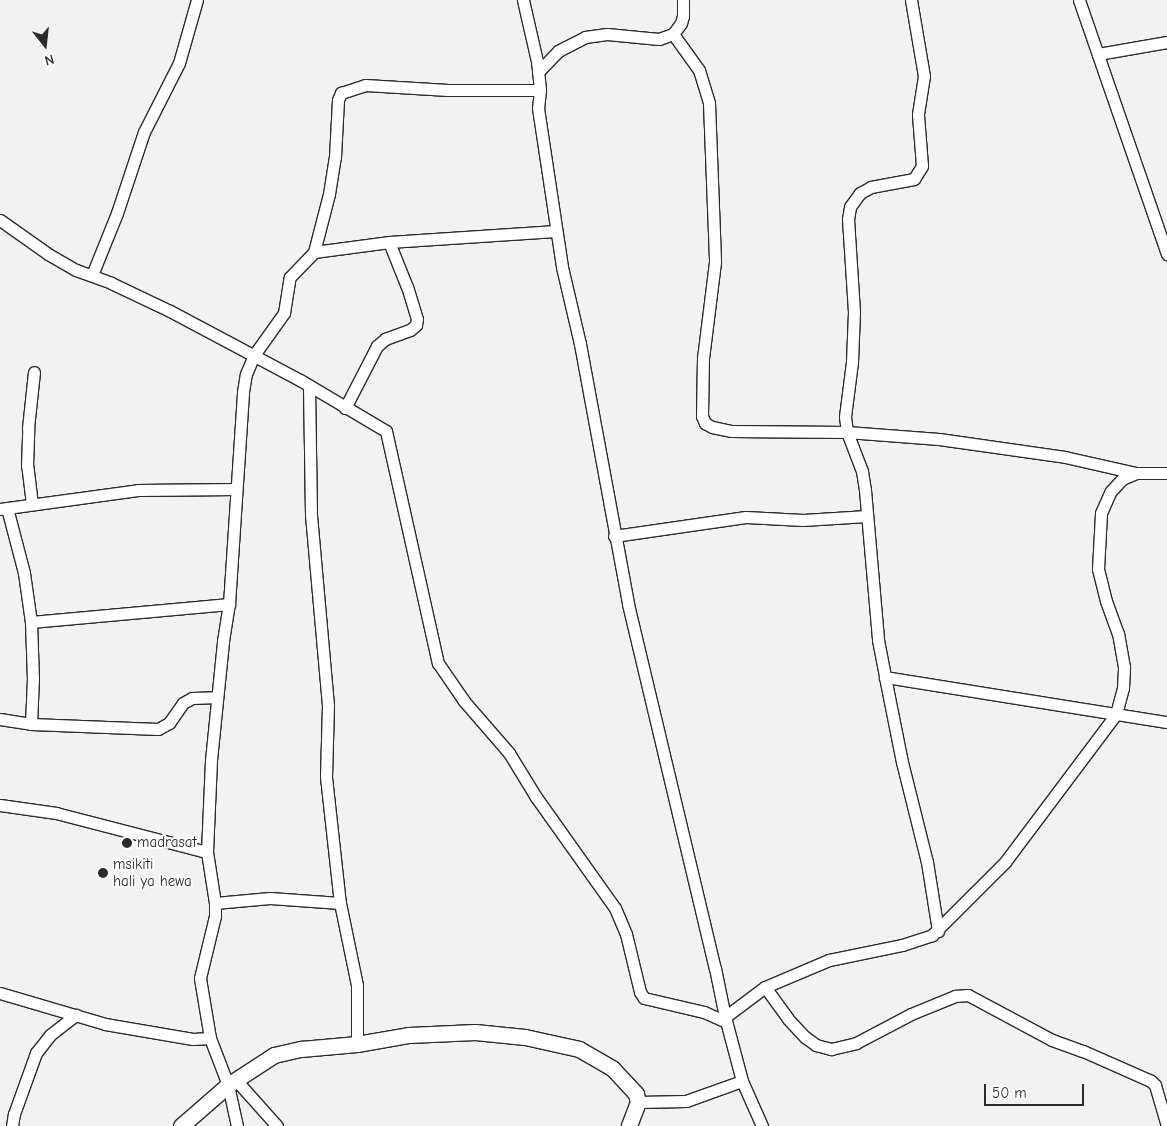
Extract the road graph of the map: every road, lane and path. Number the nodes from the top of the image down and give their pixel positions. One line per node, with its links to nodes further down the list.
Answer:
1 (197, 0): 16 (street)
2 (523, 0): 9 (street)
3 (683, 0): 6 (street)
4 (911, 0): 21 (street)
5 (1079, 0): 8 (street)
6 (673, 34): 9 (street); 21 (street)
7 (1167, 42): 8 (street)
8 (1098, 54): 15 (street)
9 (538, 72): 10 (street)
10 (540, 90): 12 (street); 14 (street)
11 (0, 220): 16 (street)
12 (556, 231): 13 (street); 28 (street)
13 (389, 242): 14 (street); 20 (street)
14 (314, 252): 17 (street)
15 (1167, 254)
16 (92, 276): 17 (street)
17 (254, 355): 19 (street); 24 (street)
18 (34, 372): 25 (street)
19 (310, 386): 20 (street); 40 (street)
20 (345, 408): 45 (street)
21 (847, 432): 22 (street); 27 (street)
22 (1136, 473): 23 (street); 33 (street)
23 (1167, 473)
24 (236, 489): 25 (street); 29 (street)
25 (32, 504): 26 (street)
26 (3, 509): 30 (street)
27 (867, 516): 28 (street); 31 (street)
28 (614, 536): 45 (street)
29 (229, 604): 30 (street); 32 (street)
30 (31, 622): 36 (street)
31 (884, 678): 33 (street); 41 (street)
32 (217, 697): 36 (street); 38 (street)
33 (1116, 714): 35 (street); 41 (street)
34 (0, 719): 36 (street)
35 (1167, 722)
36 (31, 724)
37 (0, 805): 38 (street)
38 (207, 852): 39 (street)
39 (215, 903): 40 (street); 46 (street)
40 (340, 903): 47 (street)
41 (938, 931): 42 (street)
42 (765, 987): 45 (street); 50 (street)
43 (0, 993): 44 (street)
44 (76, 1016): 46 (street); 52 (street)
45 (725, 1019): 48 (street)
46 (210, 1038): 49 (street)
47 (357, 1044): 49 (street); 51 (street)
48 (742, 1081): 51 (street); 57 (street)
49 (232, 1082): 53 (street); 54 (street); 55 (street)
50 (1161, 1086): 58 (street)
51 (638, 1102): 56 (street)
52 (12, 1126)
53 (181, 1126)
54 (237, 1126)
55 (277, 1126)
56 (629, 1126)
57 (762, 1126)
58 (1167, 1126)

